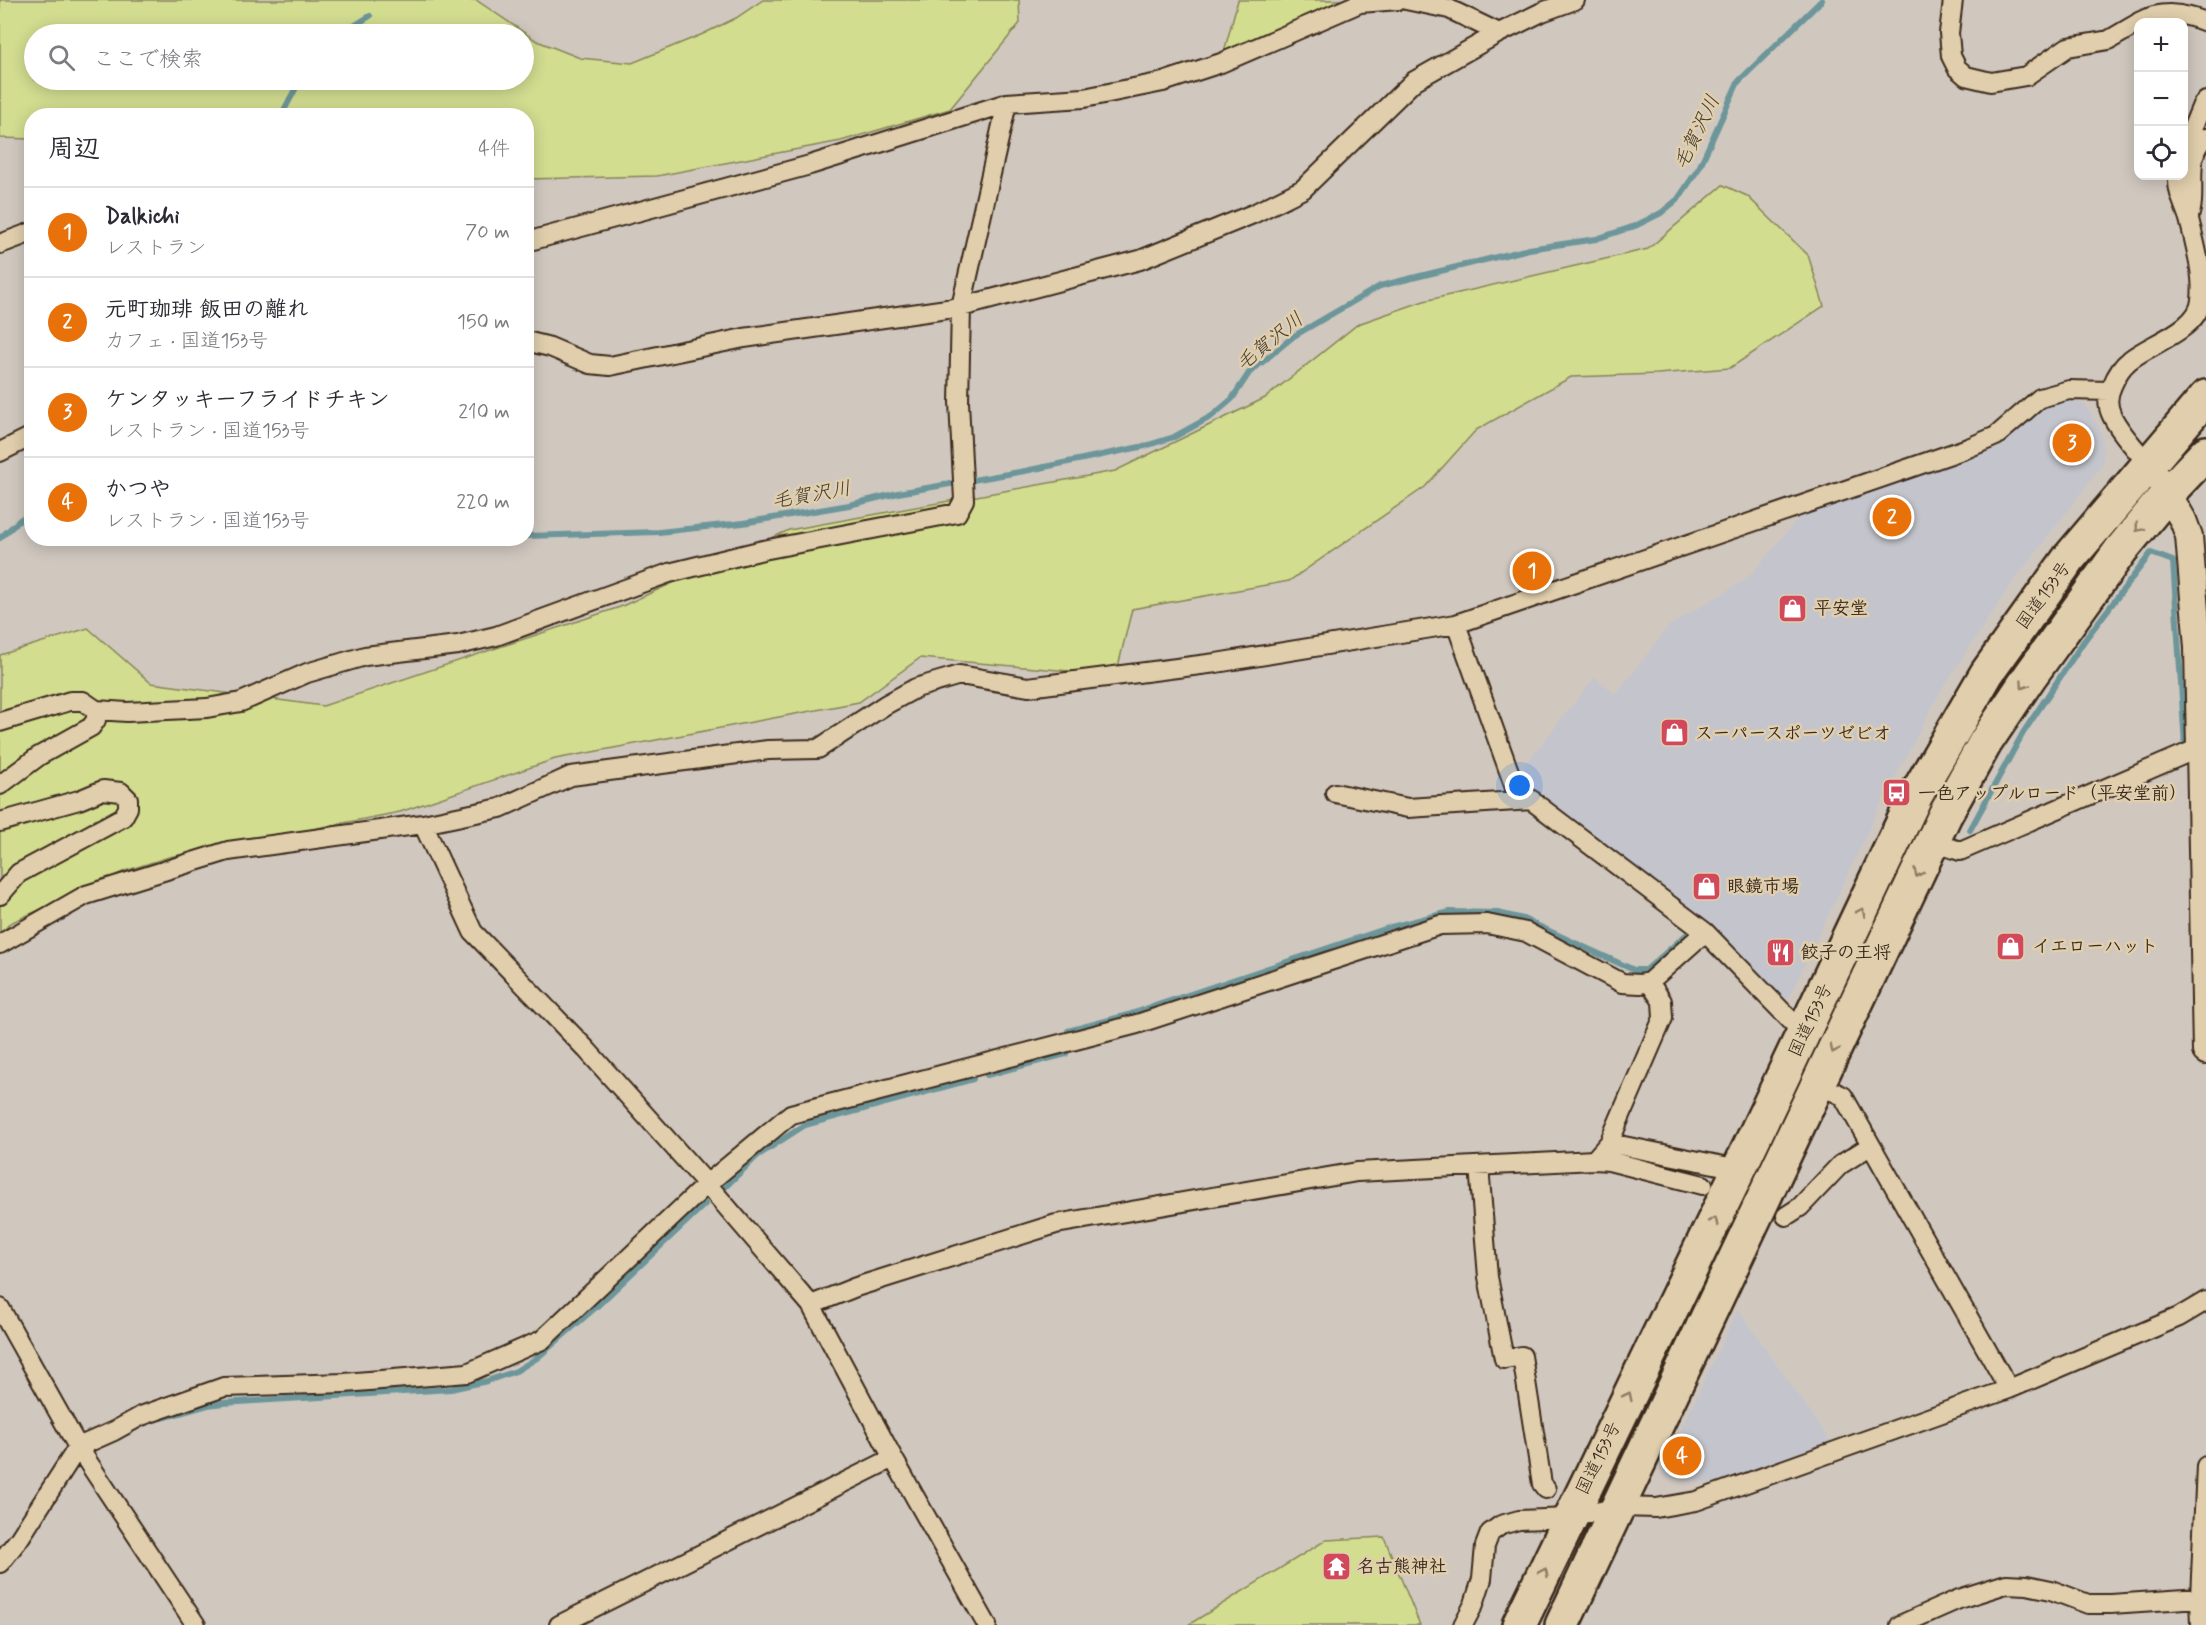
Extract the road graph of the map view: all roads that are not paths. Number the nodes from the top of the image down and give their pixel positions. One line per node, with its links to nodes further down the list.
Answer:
1 (1399, 0): 10 (street)
2 (1407, 0): 8 (street)
3 (1575, 0): 8 (street)
4 (1953, 0): 7 (street)
5 (2148, 18): 6 (street)
6 (2206, 22)
7 (2134, 26)
8 (1499, 33): 18 (street)
9 (2206, 101): 12 (street)
10 (1007, 104): 16 (street); 18 (street)
11 (2206, 138): 14 (street)
12 (2188, 139)
13 (2178, 180): 14 (street)
14 (2188, 218): 20 (street)
15 (24, 235): 17 (street)
16 (534, 240)
17 (0, 244)
18 (961, 307): 19 (street); 28 (street)
19 (534, 343)
20 (2109, 391): 25 (street); 27 (street)
21 (2206, 397): 25 (highway, 国道153号)
22 (24, 440): 23 (street)
23 (0, 453)
24 (2206, 453): 26 (highway, 国道153号)
25 (2148, 464): 26 (street); 41 (highway, 国道153号, one-way to 25)
26 (2169, 492): 30 (street); 36 (highway, 国道153号, one-way to 36)
27 (1456, 624): 33 (street); 35 (street)
28 (96, 710): 29 (street); 31 (street)
29 (0, 722)
30 (2201, 741): 36 (street); 42 (street)
31 (0, 785)
32 (1335, 793): 33 (street)
33 (1532, 800): 38 (street)
34 (0, 822): 37 (street)
35 (423, 824): 39 (street); 49 (street)
36 (1933, 842): 43 (highway, 国道153号, one-way to 43)
37 (0, 895)
38 (1706, 932): 40 (street); 41 (street)
39 (0, 944)
40 (1649, 982): 44 (street); 49 (street)
41 (1804, 1034): 48 (highway, 国道153号)
42 (2206, 1051)
43 (1817, 1084): 45 (street); 60 (highway, 国道153号)
44 (1609, 1143): 46 (street); 48 (street)
45 (1870, 1146): 51 (street); 55 (street)
46 (1594, 1160): 47 (street); 50 (street)
47 (1479, 1166): 53 (street); 59 (street)
48 (1739, 1169): 61 (highway, 国道153号, one-way to 48)
49 (707, 1184): 53 (street); 56 (street)
50 (1703, 1185)
51 (1786, 1216)
52 (2206, 1301): 55 (street)
53 (811, 1305): 57 (street)
54 (0, 1308): 56 (street)
55 (2009, 1389): 60 (street)
56 (78, 1447): 62 (street); 64 (street)
57 (892, 1458): 65 (street); 66 (street)
58 (2206, 1466): 63 (street)
59 (1546, 1489)
60 (1619, 1507): 61 (street); 69 (highway, 国道153号)
61 (1569, 1518): 67 (street); 68 (highway, 国道153号, one-way to 61)
62 (0, 1563)
63 (2200, 1598): 70 (street); 71 (street)
64 (196, 1625)
65 (559, 1625)
66 (987, 1625)
67 (1463, 1625)
68 (1519, 1625)
69 (1562, 1625)
70 (1900, 1625)
71 (2201, 1625)

